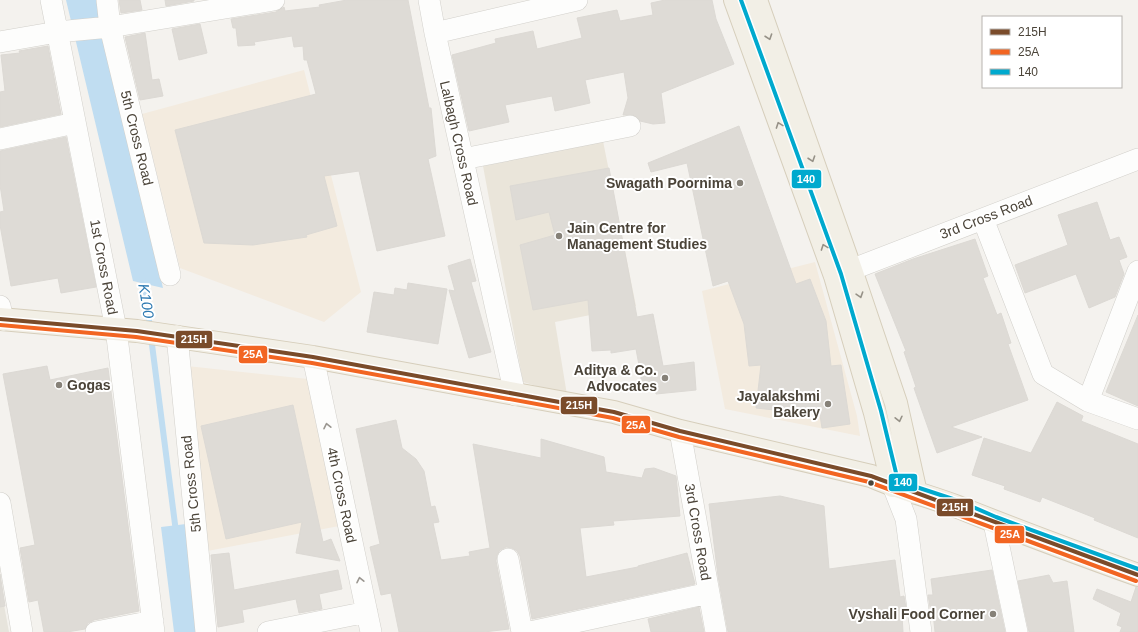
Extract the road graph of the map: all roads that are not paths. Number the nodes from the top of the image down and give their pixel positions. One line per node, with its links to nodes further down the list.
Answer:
1 (51, 0): 9 (street, 1st Cross Road)
2 (107, 0): 8 (street, 5th Cross Road)
3 (274, 0): 8 (street)
4 (429, 0): 10 (street, Lalbagh Cross Road)
5 (578, 0): 10 (street)
6 (735, 0): 19 (main road, one-way to 6)
7 (756, 0): 19 (main road, one-way to 19)
8 (107, 27): 9 (street); 20 (street, 5th Cross Road)
9 (66, 31): 11 (street); 12 (street, 1st Cross Road)
10 (434, 33): 15 (street, Lalbagh Cross Road)
11 (0, 42)
12 (75, 122): 14 (street); 22 (street, 1st Cross Road)
13 (630, 126): 15 (street)
14 (0, 139)
15 (463, 159): 25 (street, Lalbagh Cross Road)
16 (1138, 159): 17 (street, 3rd Cross Road)
17 (983, 219): 19 (street, 3rd Cross Road); 26 (street)
18 (1138, 271): 26 (street)
19 (843, 273): 29 (main road); 30 (main road, one-way to 30)
20 (170, 275)
21 (1, 315): 22 (main road)
22 (116, 329): 23 (main road); 37 (street, 1st Cross Road)
23 (177, 336): 24 (main road); 40 (street, 5th Cross Road)
24 (313, 357): 25 (main road); 36 (street, 4th Cross Road, one-way to 24)
25 (515, 395): 28 (main road)
26 (1088, 401): 27 (street)
27 (1138, 419)
28 (680, 431): 29 (main road); 35 (street, 3rd Cross Road)
29 (893, 486): 30 (main road); 45 (street)
30 (916, 494): 32 (main road)
31 (0, 503): 38 (street)
32 (994, 523): 34 (main road); 46 (street)
33 (508, 558): 42 (street)
34 (1138, 574)
35 (709, 593): 43 (street); 44 (street, 3rd Cross Road)
36 (369, 622): 41 (street)
37 (154, 627): 39 (street)
38 (22, 632)
39 (96, 632)
40 (206, 632)
41 (268, 632)
42 (522, 632)
43 (530, 632)
44 (716, 632)
45 (921, 632)
46 (1017, 632)

